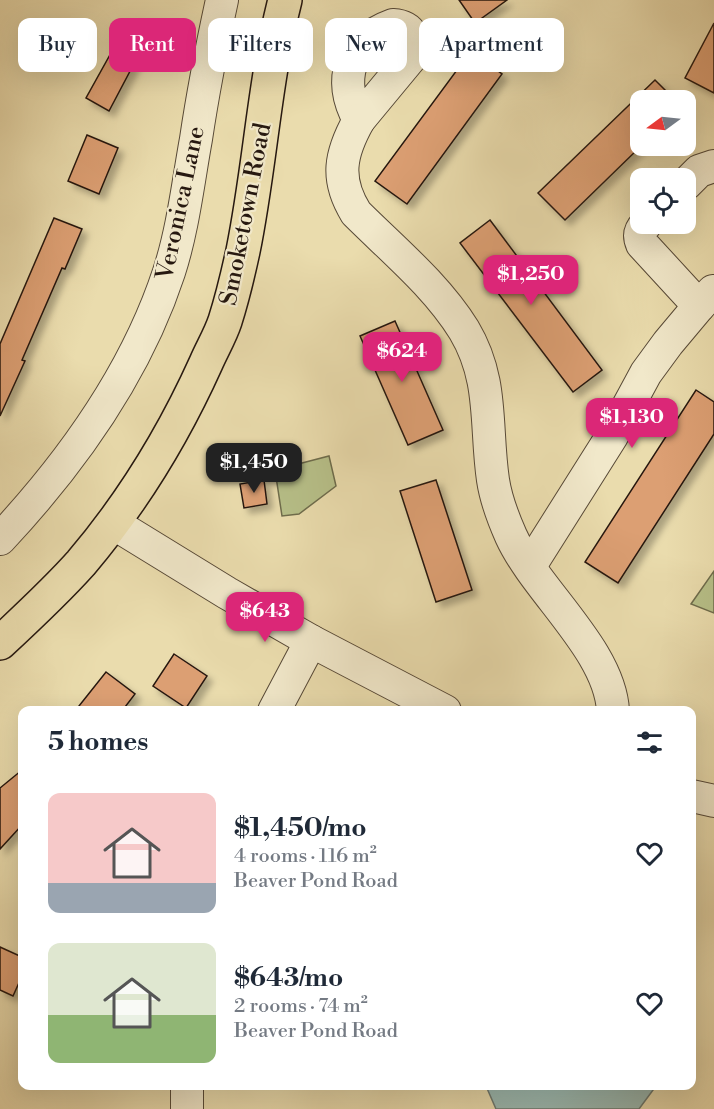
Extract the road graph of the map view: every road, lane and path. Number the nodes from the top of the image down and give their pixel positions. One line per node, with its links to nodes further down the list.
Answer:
1 (222, 0): 9 (street, Veronica Lane)
2 (285, 0): 8 (main road, Smoketown Road)
3 (359, 120): 10 (street)
4 (714, 166): 5 (street)
5 (696, 174)
6 (640, 234): 7 (street)
7 (707, 298): 10 (street)
8 (113, 523): 11 (street); 12 (main road, Smoketown Road)
9 (0, 539)
10 (530, 566): 15 (street)
11 (311, 641): 13 (street); 14 (street)
12 (0, 643)
13 (277, 706)
14 (435, 706)
15 (612, 706)
16 (696, 797): 17 (street)
17 (714, 801)
18 (187, 1090): 19 (street)
19 (187, 1109)

